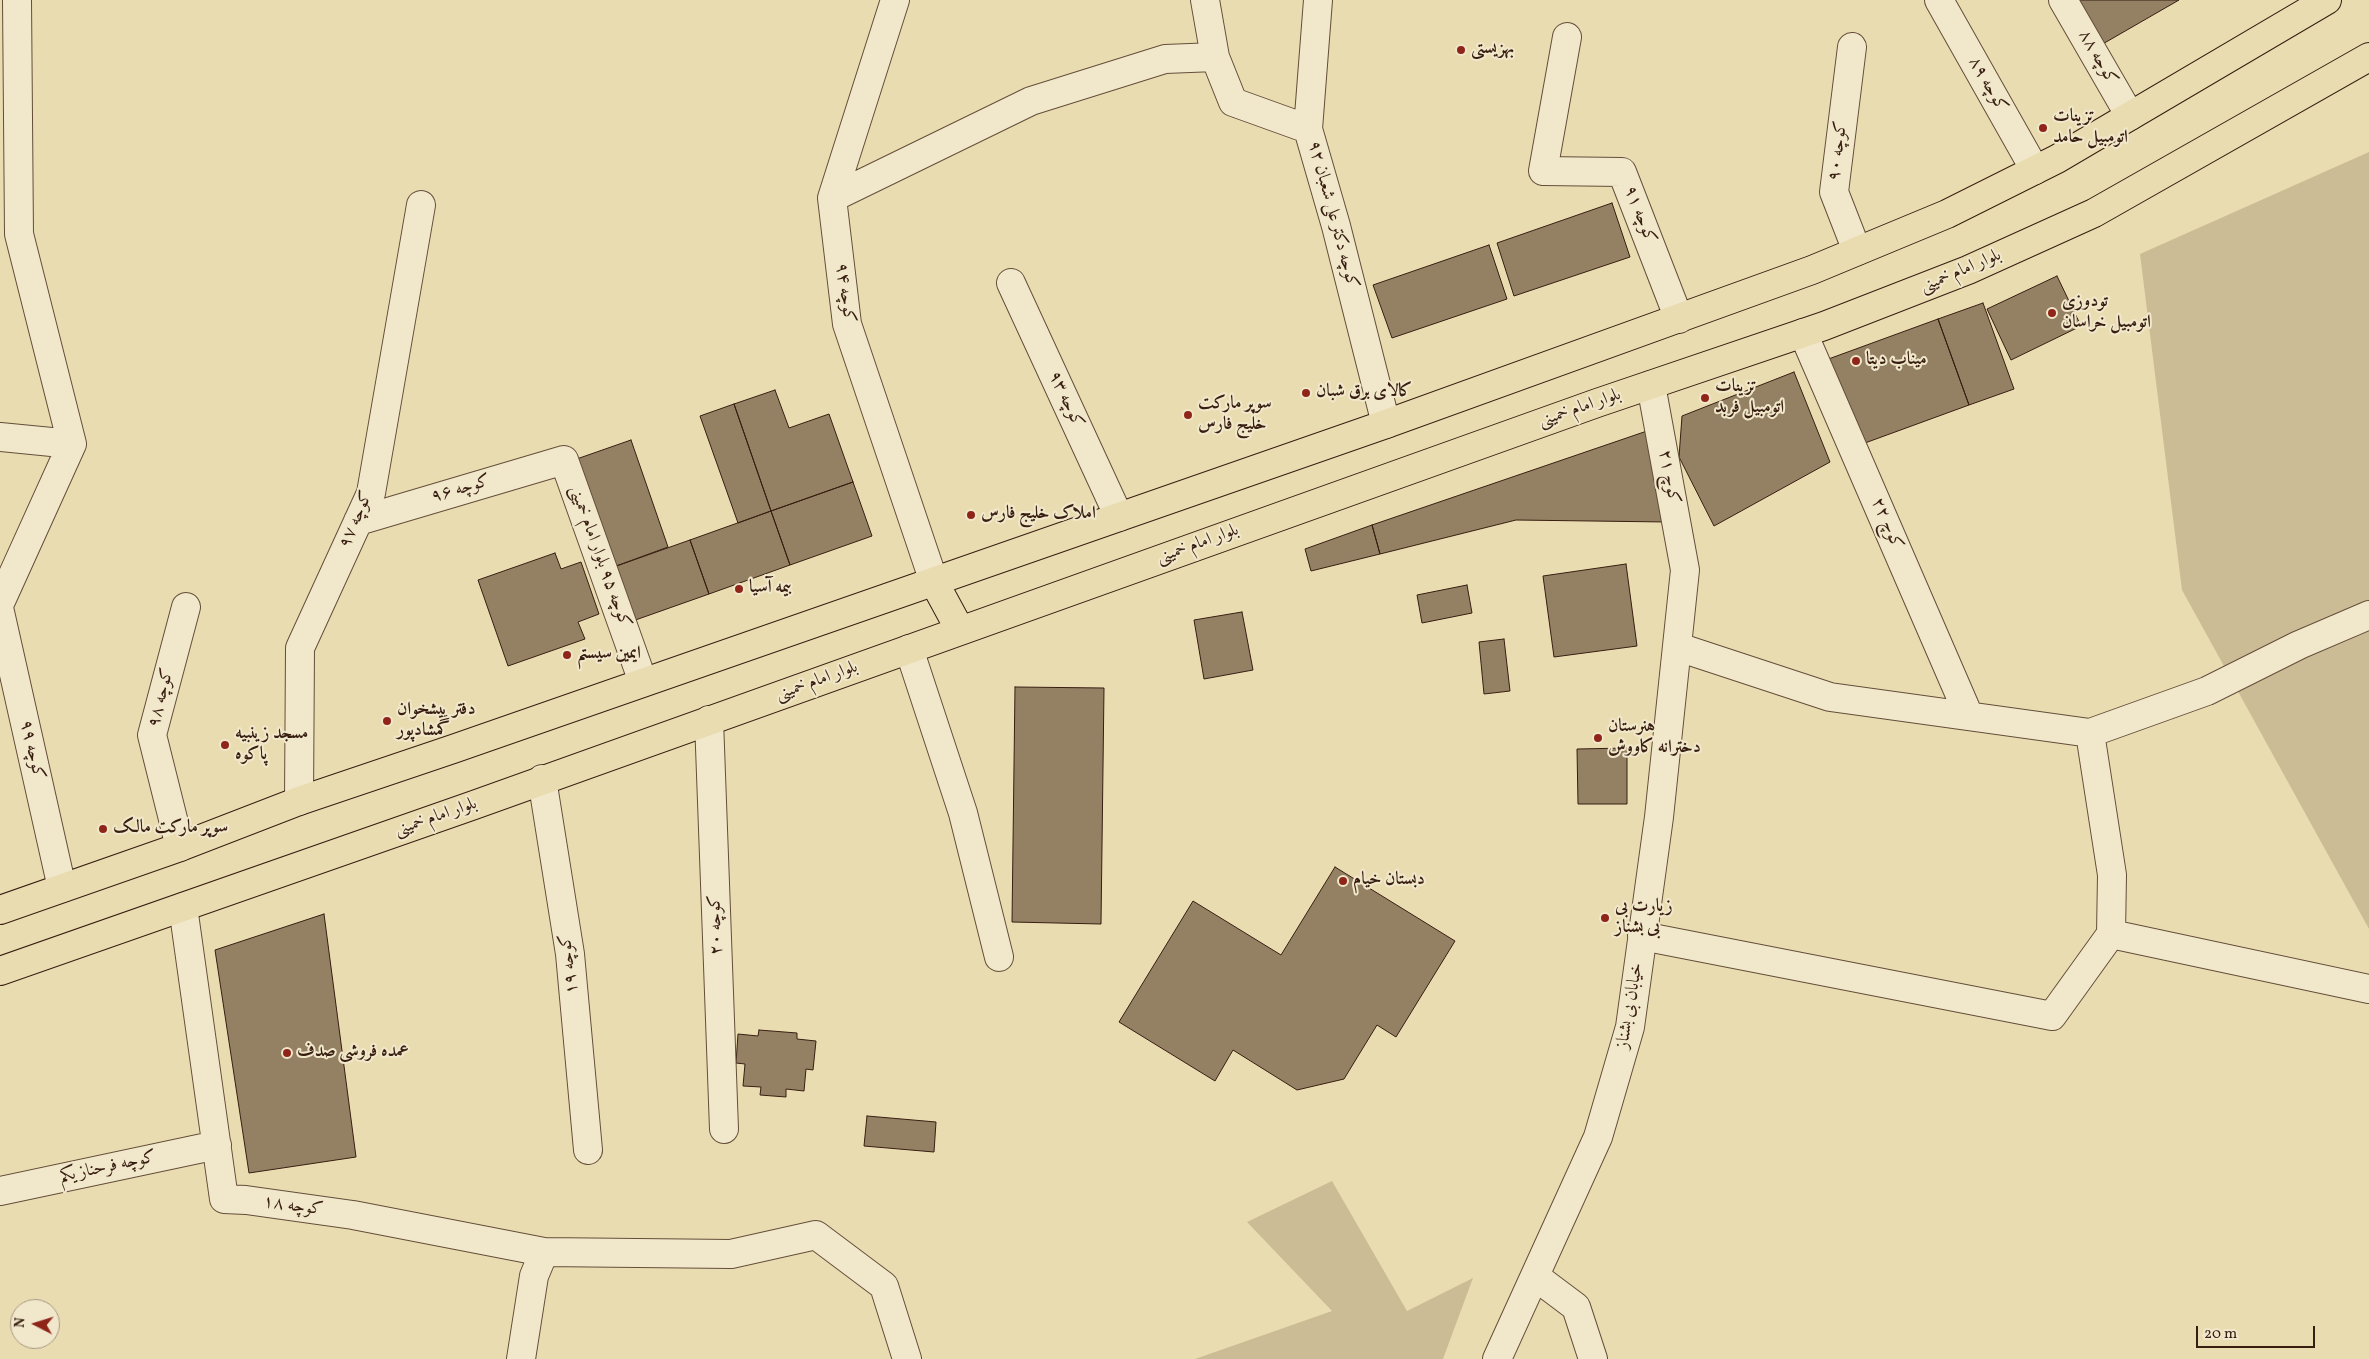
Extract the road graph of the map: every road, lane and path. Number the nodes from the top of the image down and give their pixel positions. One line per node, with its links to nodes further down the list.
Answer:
1 (17, 0): 24 (street)
2 (895, 0): 15 (street, کوچه ۹۴)
3 (1205, 0): 10 (street, کوچه دکتر علی شعبان ۹۲)
4 (1318, 0): 13 (street)
5 (1939, 0): 14 (street, کوچه ۸۹)
6 (2063, 0): 12 (street, کوچه ۸۸)
7 (2327, 0): 12 (main road)
8 (1568, 37): 19 (street, کوچه ۹۱)
9 (1852, 47): 17 (street, کوچه ۹۰)
10 (1215, 57): 13 (street, کوچه دکتر علی شعبان ۹۲); 15 (street)
11 (2369, 57): 20 (main road, بلوار امام خمینی)
12 (2130, 116): 14 (main road)
13 (1308, 129): 22 (street, کوچه دکتر علی شعبان ۹۲)
14 (2035, 170): 17 (main road)
15 (832, 198): 29 (street, کوچه ۹۴)
16 (421, 205): 27 (street, کوچه ۹۷)
17 (1857, 251): 19 (main road)
18 (1011, 283): 26 (street, کوچه ۹۳)
19 (1679, 319): 22 (main road)
20 (1803, 333): 21 (main road, بلوار امام خمینی); 38 (street, کوچ ۲۲)
21 (1651, 385): 28 (street, کوچ ۲۱); 34 (main road, بلوار امام خمینی)
22 (1386, 424): 26 (main road)
23 (0, 437): 24 (street)
24 (72, 444): 30 (street)
25 (564, 460): 27 (street, کوچه ۹۶); 37 (street, کوچه ۹۵ بلوار امام خمینی)
26 (1119, 517): 29 (main road)
27 (358, 521): 42 (street, کوچه ۹۷)
28 (1685, 570): 35 (street, خیابان بی بشناز)
29 (934, 582): 34 (main road); 37 (main road)
30 (0, 602)
31 (186, 607): 43 (street, کوچه ۹۸)
32 (0, 612): 44 (street, کوچه ۹۹)
33 (2369, 615): 40 (street)
34 (960, 630): 36 (main road, بلوار امام خمینی)
35 (1678, 647): 38 (street); 48 (street, خیابان بی بشناز)
36 (909, 649): 39 (main road, بلوار امام خمینی); 49 (street)
37 (643, 682): 42 (main road)
38 (1969, 716): 40 (street)
39 (709, 720): 41 (main road, بلوار امام خمینی); 52 (street, کوچه ۲۰)
40 (2090, 732): 47 (street)
41 (542, 779): 45 (main road, بلوار امام خمینی); 54 (street, کوچه ۱۹)
42 (299, 801): 43 (main road)
43 (180, 847): 44 (main road)
44 (62, 888): 46 (main road)
45 (183, 906): 50 (main road, بلوار امام خمینی); 53 (street, کوچه ۱۸)
46 (0, 910)
47 (2111, 934): 48 (street); 51 (street)
48 (1642, 936): 57 (street, خیابان بی بشناز)
49 (1000, 957)
50 (0, 971)
51 (2369, 989)
52 (724, 1129)
53 (217, 1145): 55 (street, کوچه فرحناز یکم); 56 (street, کوچه ۱۸)
54 (588, 1150)
55 (0, 1191)
56 (544, 1252): 58 (street); 59 (street)
57 (1536, 1277): 60 (street, خیابان بی بشناز); 61 (street)
58 (521, 1359)
59 (907, 1359)
60 (1497, 1359)
61 (1593, 1359)

